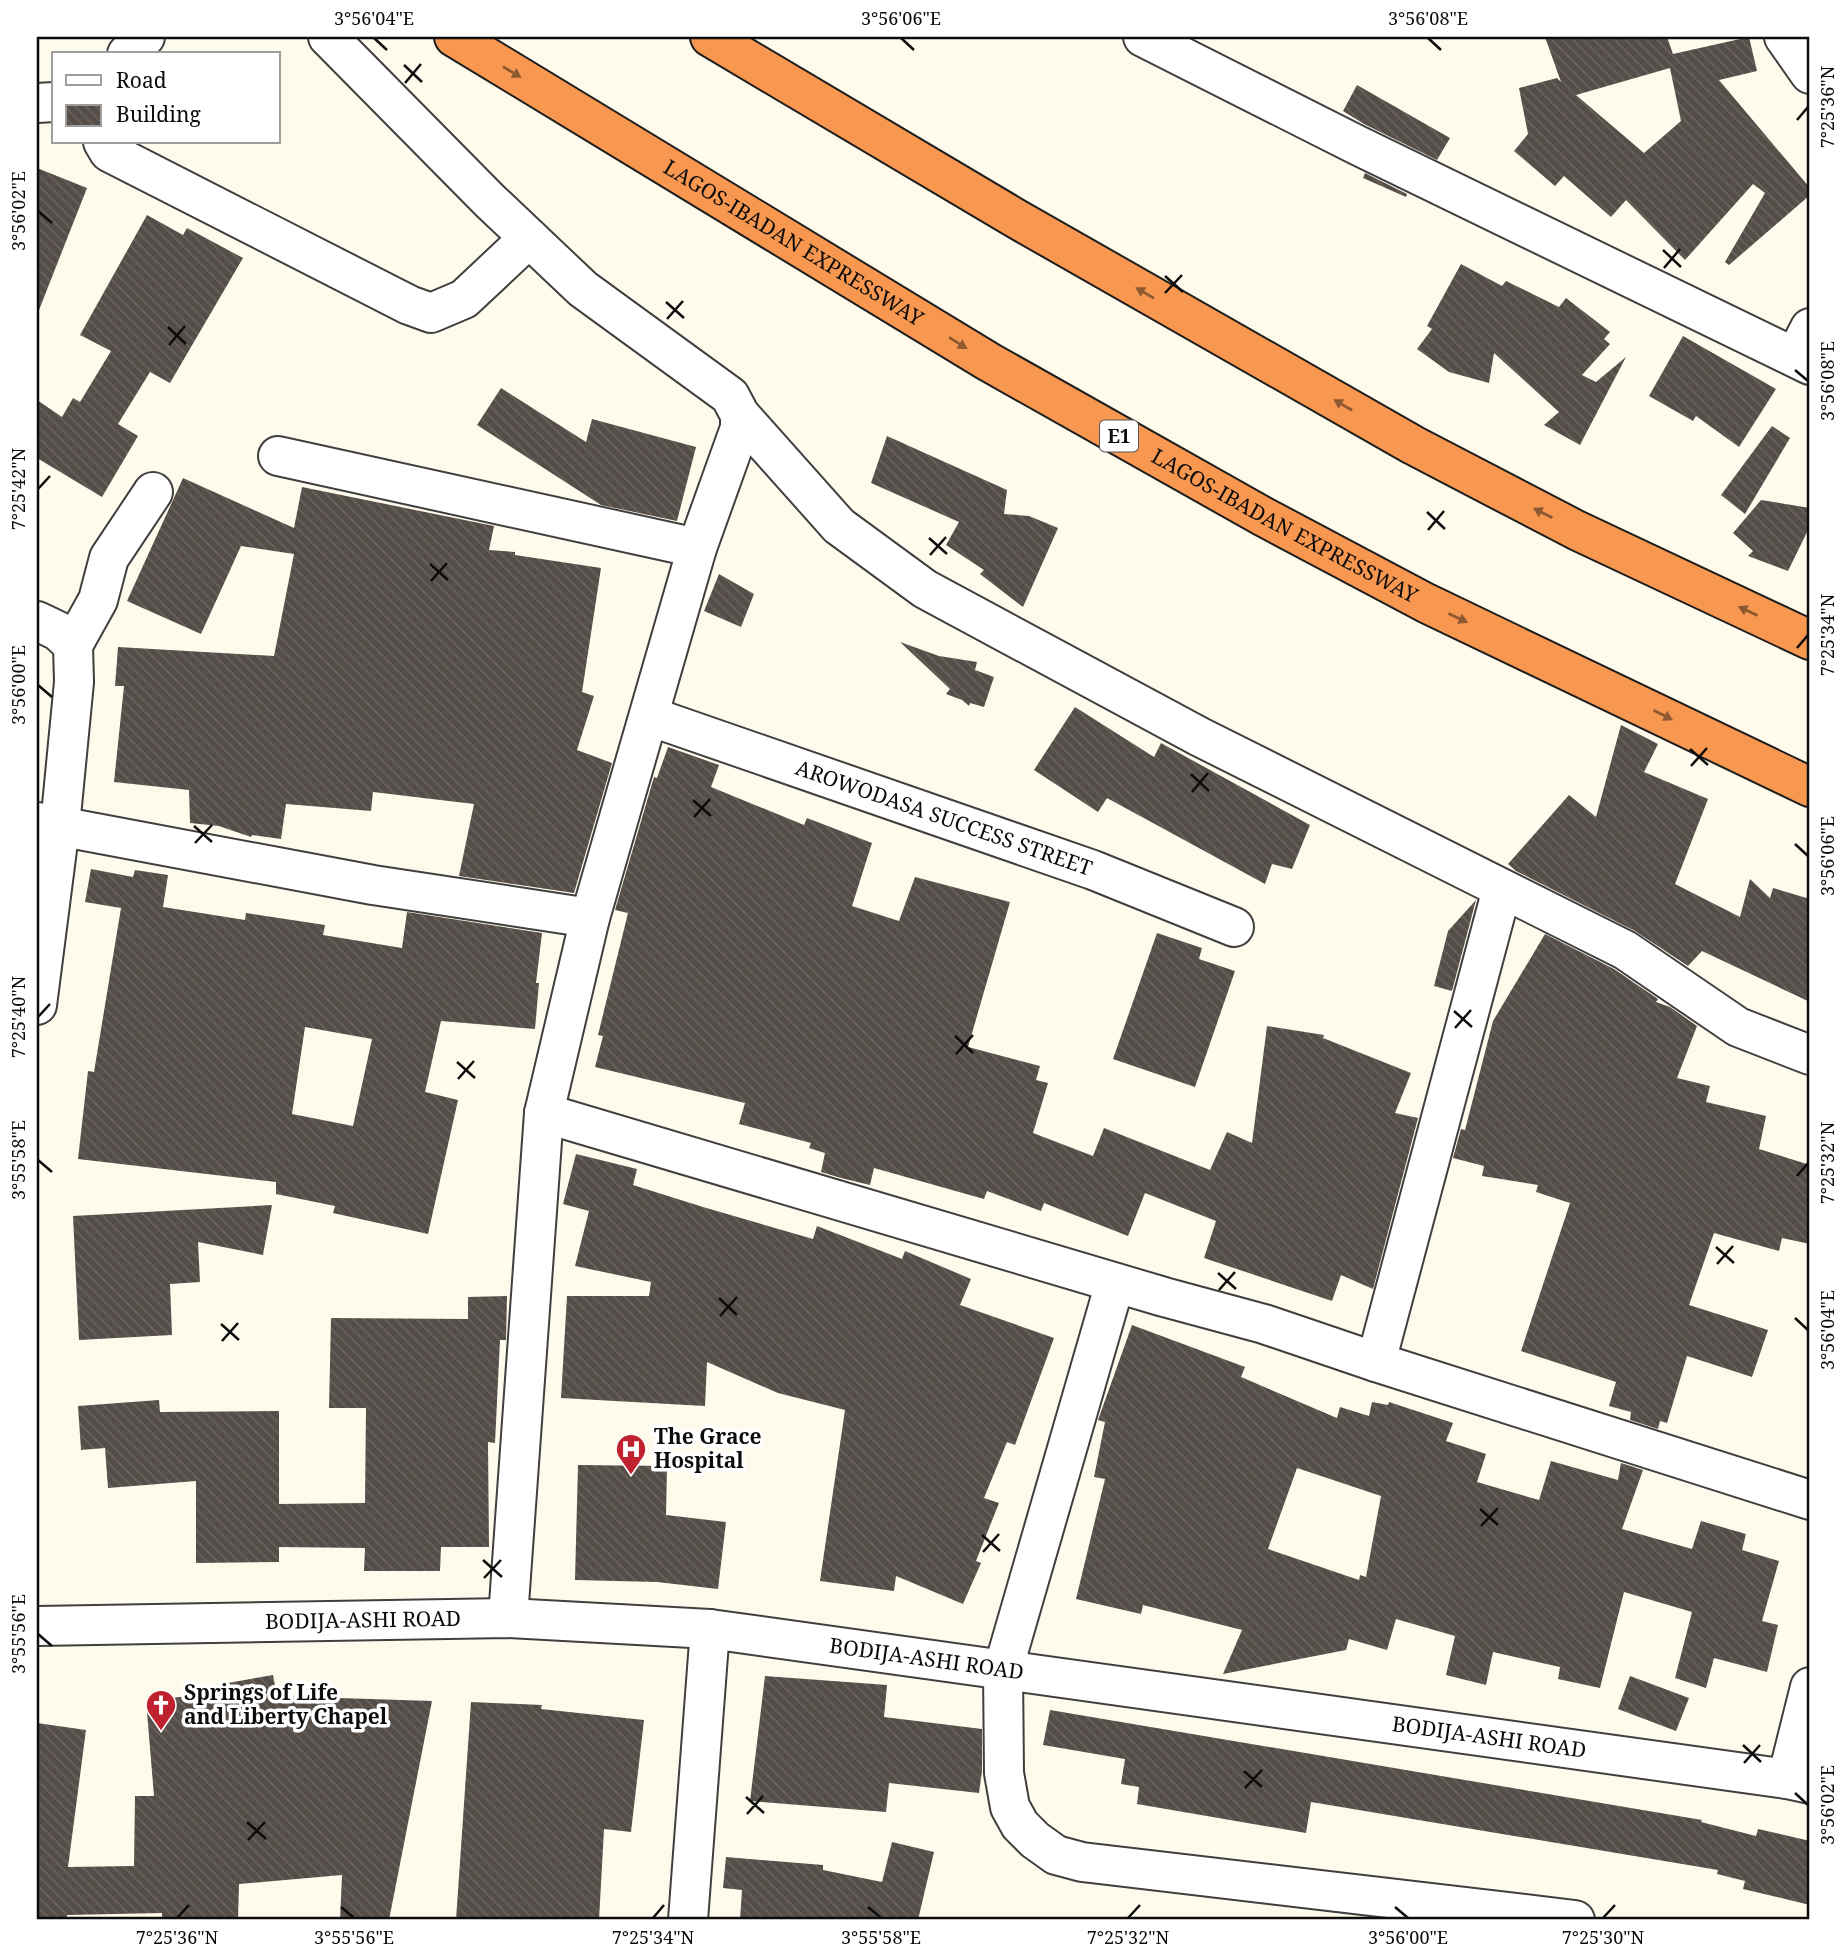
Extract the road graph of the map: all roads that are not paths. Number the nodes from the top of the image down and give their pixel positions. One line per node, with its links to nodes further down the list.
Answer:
1 (145, 37): 7 (street)
2 (328, 37): 10 (street)
3 (454, 37): 20 (highway, LAGOS-IBADAN EXPRESSWAY / E1, one-way to 20)
4 (710, 37): 17 (highway, one-way to 4)
5 (1143, 37): 11 (street)
6 (1784, 37): 8 (street)
7 (129, 52)
8 (1810, 74)
9 (104, 144): 10 (street)
10 (528, 238): 12 (street)
11 (1805, 350)
12 (740, 415): 15 (street); 22 (street)
13 (278, 456): 15 (street)
14 (153, 492): 18 (street)
15 (697, 548): 19 (street)
16 (37, 621): 18 (street)
17 (1810, 640)
18 (73, 645): 21 (street)
19 (649, 716): 23 (street); 24 (street, AROWODASA SUCCESS STREET)
20 (1810, 787)
21 (48, 824): 23 (street); 25 (street)
22 (1503, 889): 26 (street); 29 (street)
23 (590, 918): 27 (street)
24 (1234, 927)
25 (37, 1005)
26 (1810, 1055)
27 (544, 1113): 28 (street); 31 (street)
28 (1115, 1283): 29 (street); 34 (street)
29 (1376, 1362): 30 (street)
30 (1810, 1500)
31 (508, 1618): 32 (street, BODIJA-ASHI ROAD); 33 (street, BODIJA-ASHI ROAD)
32 (37, 1626)
33 (710, 1629): 34 (street, BODIJA-ASHI ROAD); 37 (street)
34 (1003, 1670): 36 (street, BODIJA-ASHI ROAD); 38 (street)
35 (1810, 1687): 36 (street)
36 (1799, 1782)
37 (688, 1920)
38 (1575, 1920)

